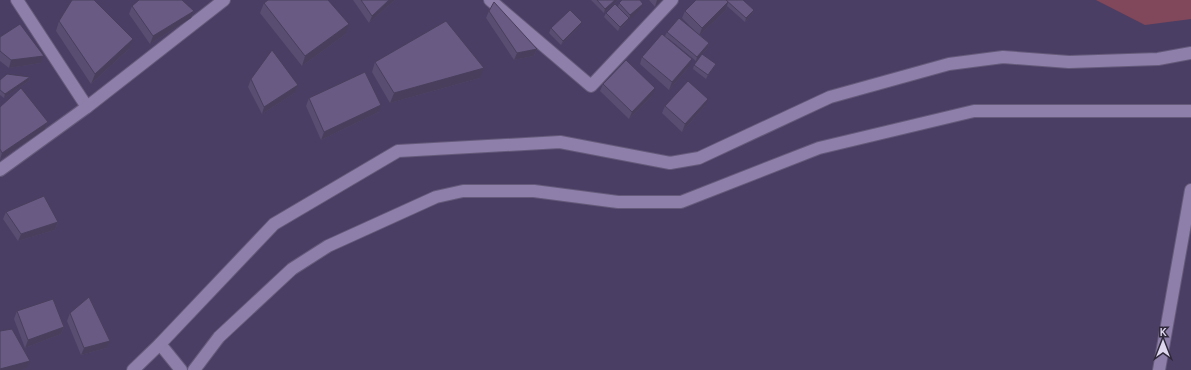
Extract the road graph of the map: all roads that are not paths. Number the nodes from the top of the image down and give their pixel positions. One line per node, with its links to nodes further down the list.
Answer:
1 (18, 0): 6 (street)
2 (224, 0): 6 (street)
3 (490, 0): 4 (street)
4 (672, 0)
5 (1191, 56): 10 (street)
6 (86, 107): 8 (street)
7 (1191, 111): 13 (street)
8 (0, 170)
9 (1191, 190): 14 (street)
10 (160, 344): 11 (street); 12 (street)
11 (133, 370)
12 (181, 370)
13 (194, 370)
14 (1159, 370)

